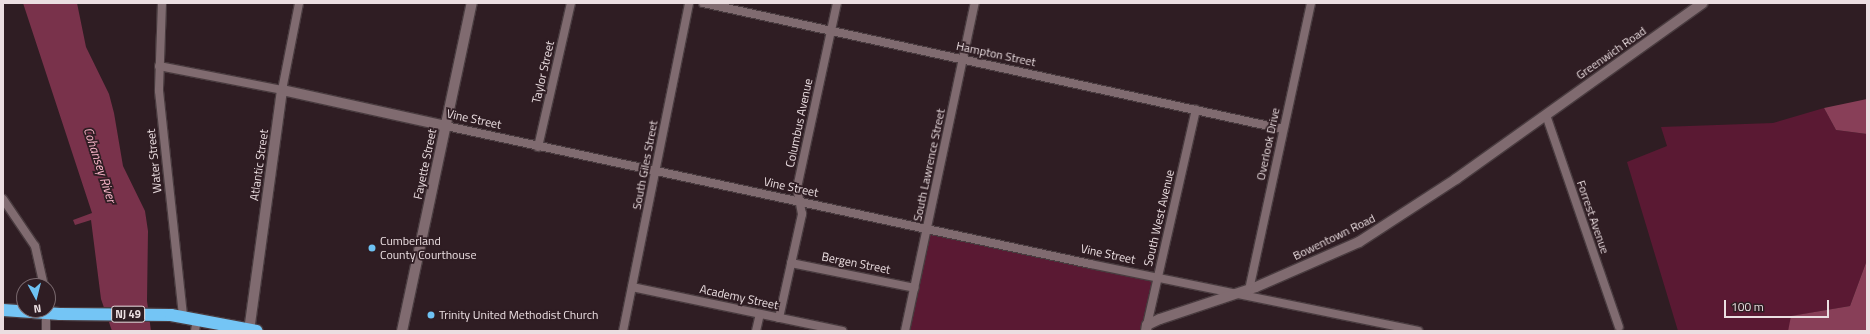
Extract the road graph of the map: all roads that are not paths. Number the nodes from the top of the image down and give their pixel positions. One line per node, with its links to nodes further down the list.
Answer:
1 (162, 3): 13 (street, Water Street)
2 (299, 3): 14 (street, Atlantic Street)
3 (472, 3): 18 (main road, Fayette Street)
4 (571, 3): 20 (street, Taylor Street)
5 (690, 3): 21 (street, South Giles Street)
6 (703, 3): 11 (street, Hampton Street)
7 (837, 3): 11 (street, Columbus Avenue)
8 (975, 3): 12 (street, South Lawrence Street)
9 (1310, 3): 19 (street, Overlook Drive)
10 (1703, 3): 16 (main road, Greenwich Road)
11 (831, 31): 12 (street, Hampton Street); 23 (street, Columbus Avenue)
12 (964, 60): 15 (street, Hampton Street); 24 (street, South Lawrence Street)
13 (159, 66): 14 (street, Vine Street); 36 (street, Water Street)
14 (282, 90): 18 (main road, Vine Street); 42 (main road, Atlantic Street)
15 (1196, 110): 19 (street, Hampton Street); 27 (street, South West Avenue)
16 (1546, 115): 17 (main road, Greenwich Road); 40 (street, Forrest Avenue)
17 (1534, 123): 30 (main road, Bowentown Road)
18 (446, 126): 20 (street, Vine Street); 45 (main road, Fayette Street)
19 (1283, 129): 30 (street, Overlook Drive)
20 (538, 147): 21 (street, Vine Street)
21 (655, 172): 23 (street, Vine Street); 28 (street, South Giles Street)
22 (3, 199): 26 (street)
23 (801, 202): 24 (street, Vine Street); 25 (street, Columbus Avenue)
24 (928, 229): 27 (street, Vine Street); 29 (street, South Lawrence Street)
25 (791, 263): 29 (street, Bergen Street); 39 (street, Columbus Avenue)
26 (42, 278)
27 (1159, 278): 31 (street, Vine Street); 41 (street, South West Avenue)
28 (632, 287): 35 (street, Academy Street); 46 (street, South Giles Street)
29 (915, 288): 49 (street, South Lawrence Street)
30 (1249, 290): 31 (main road, Bowentown Road)
31 (1238, 294): 41 (main road, Bowentown Road); 50 (street, Vine Street)
32 (3, 310): 33 (highway, NJ 49)
33 (16, 311)
34 (56, 312): 36 (highway, NJ 49)
35 (760, 314): 39 (street, Academy Street); 47 (street)
36 (183, 316): 38 (highway, NJ 49)
37 (46, 318): 43 (street)
38 (198, 318): 42 (highway, NJ 49); 44 (street)
39 (779, 318): 48 (street, Academy Street)
40 (1619, 327)
41 (1147, 328)
42 (252, 330)
43 (46, 331)
44 (195, 331)
45 (402, 331)
46 (623, 331)
47 (756, 331)
48 (842, 331)
49 (905, 331)
50 (1418, 331)

